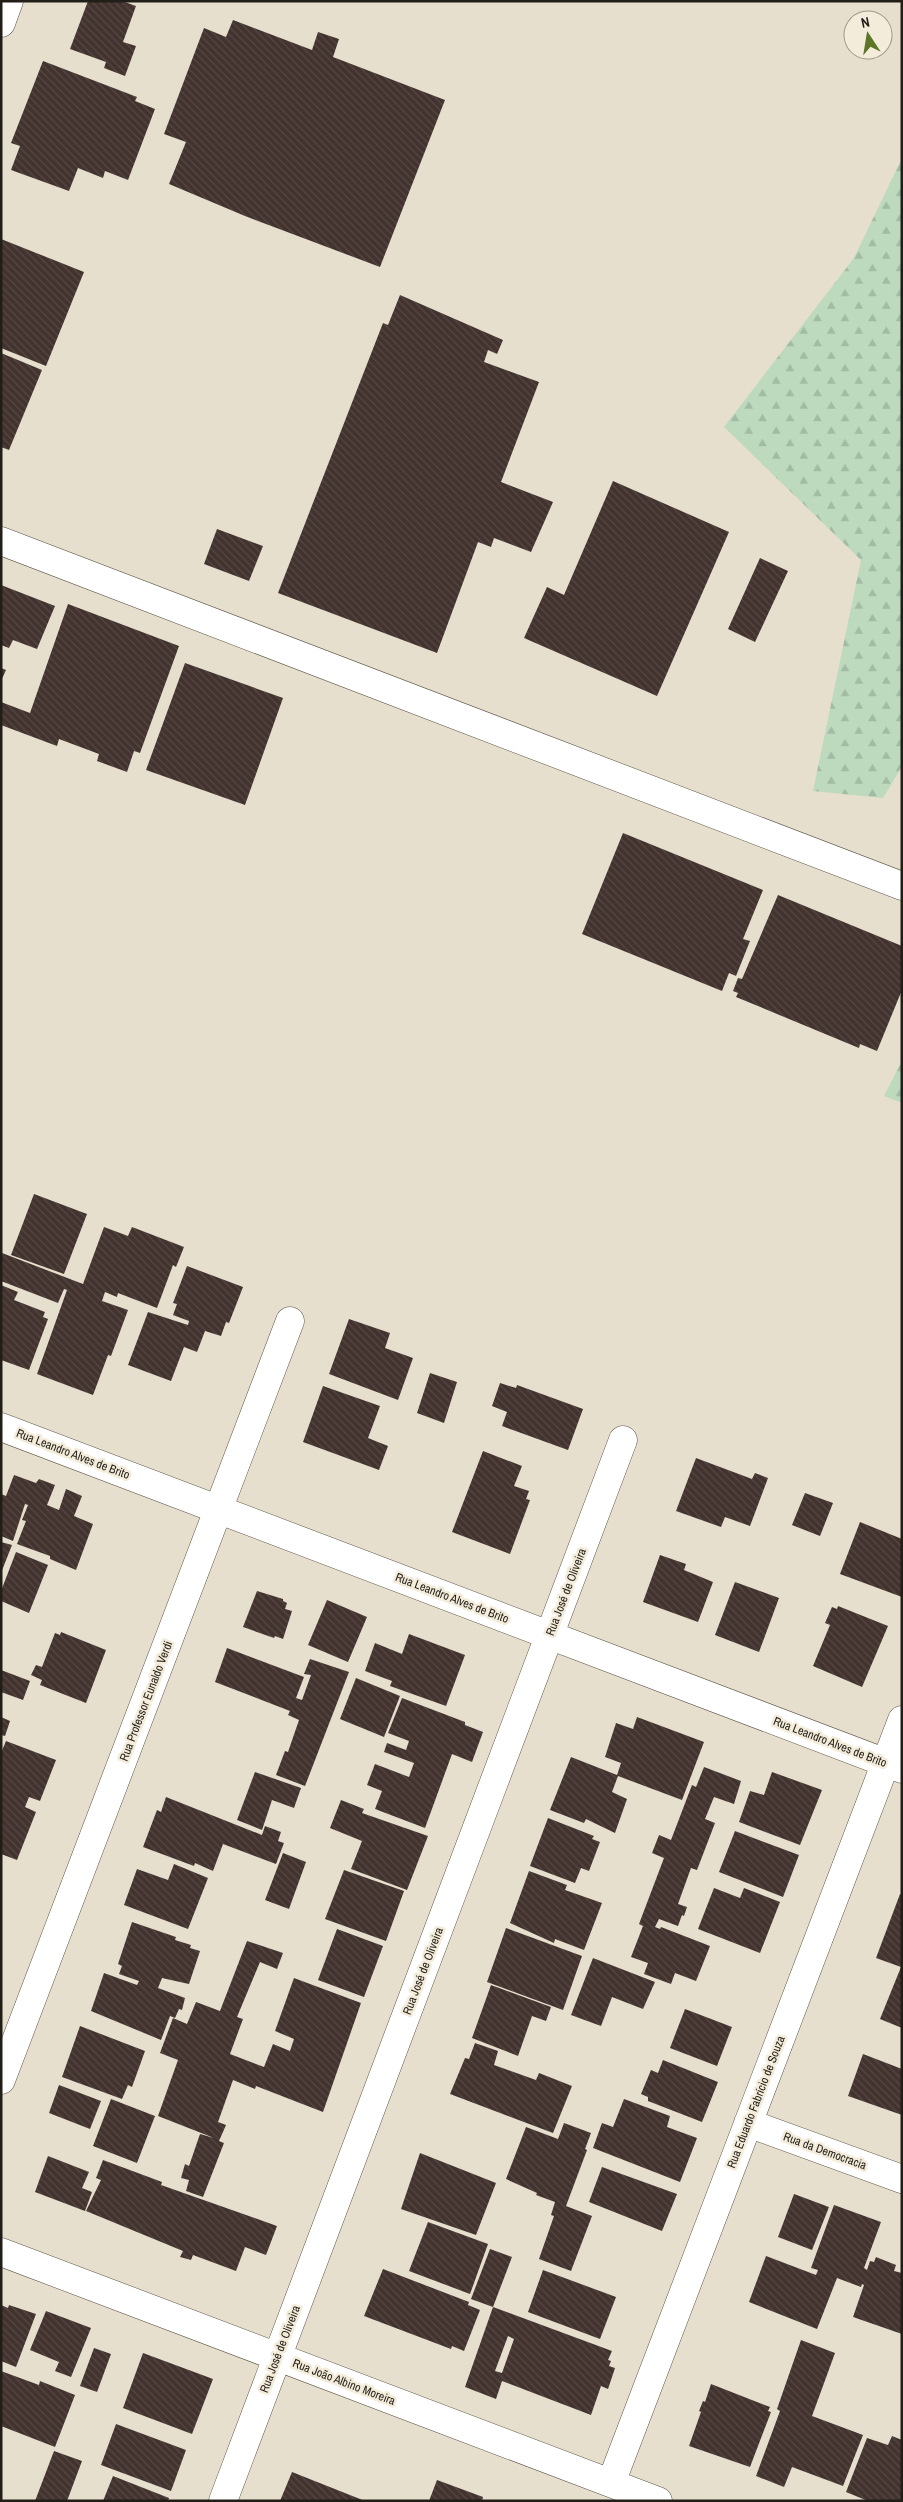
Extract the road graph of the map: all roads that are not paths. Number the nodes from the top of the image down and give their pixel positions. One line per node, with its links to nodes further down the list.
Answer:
1 (10, 1): 2 (street)
2 (1, 23)
3 (1, 541): 4 (street)
4 (902, 886)
5 (290, 1321): 8 (street, Rua Professor Eunaldo Verdi)
6 (1, 1427): 8 (street, Rua Leandro Alves de Brito)
7 (623, 1440): 9 (street, Rua José de Oliveira)
8 (219, 1510): 9 (street, Rua Leandro Alves de Brito); 12 (street, Rua Professor Eunaldo Verdi)
9 (550, 1635): 11 (street, Rua Leandro Alves de Brito); 16 (street, Rua José de Oliveira)
10 (902, 1720): 11 (street, Rua Eduardo Fabrício de Souza)
11 (894, 1766): 13 (street, Rua Eduardo Fabrício de Souza)
12 (1, 2080)
13 (748, 2123): 14 (street, Rua da Democracia); 17 (street, Rua Eduardo Fabrício de Souza)
14 (902, 2179)
15 (1, 2252): 16 (street, Rua João Albino Moreira)
16 (277, 2356): 17 (street, Rua João Albino Moreira); 18 (street, Rua José de Oliveira)
17 (611, 2483): 19 (street, Rua João Albino Moreira)
18 (223, 2501)
19 (658, 2501)

